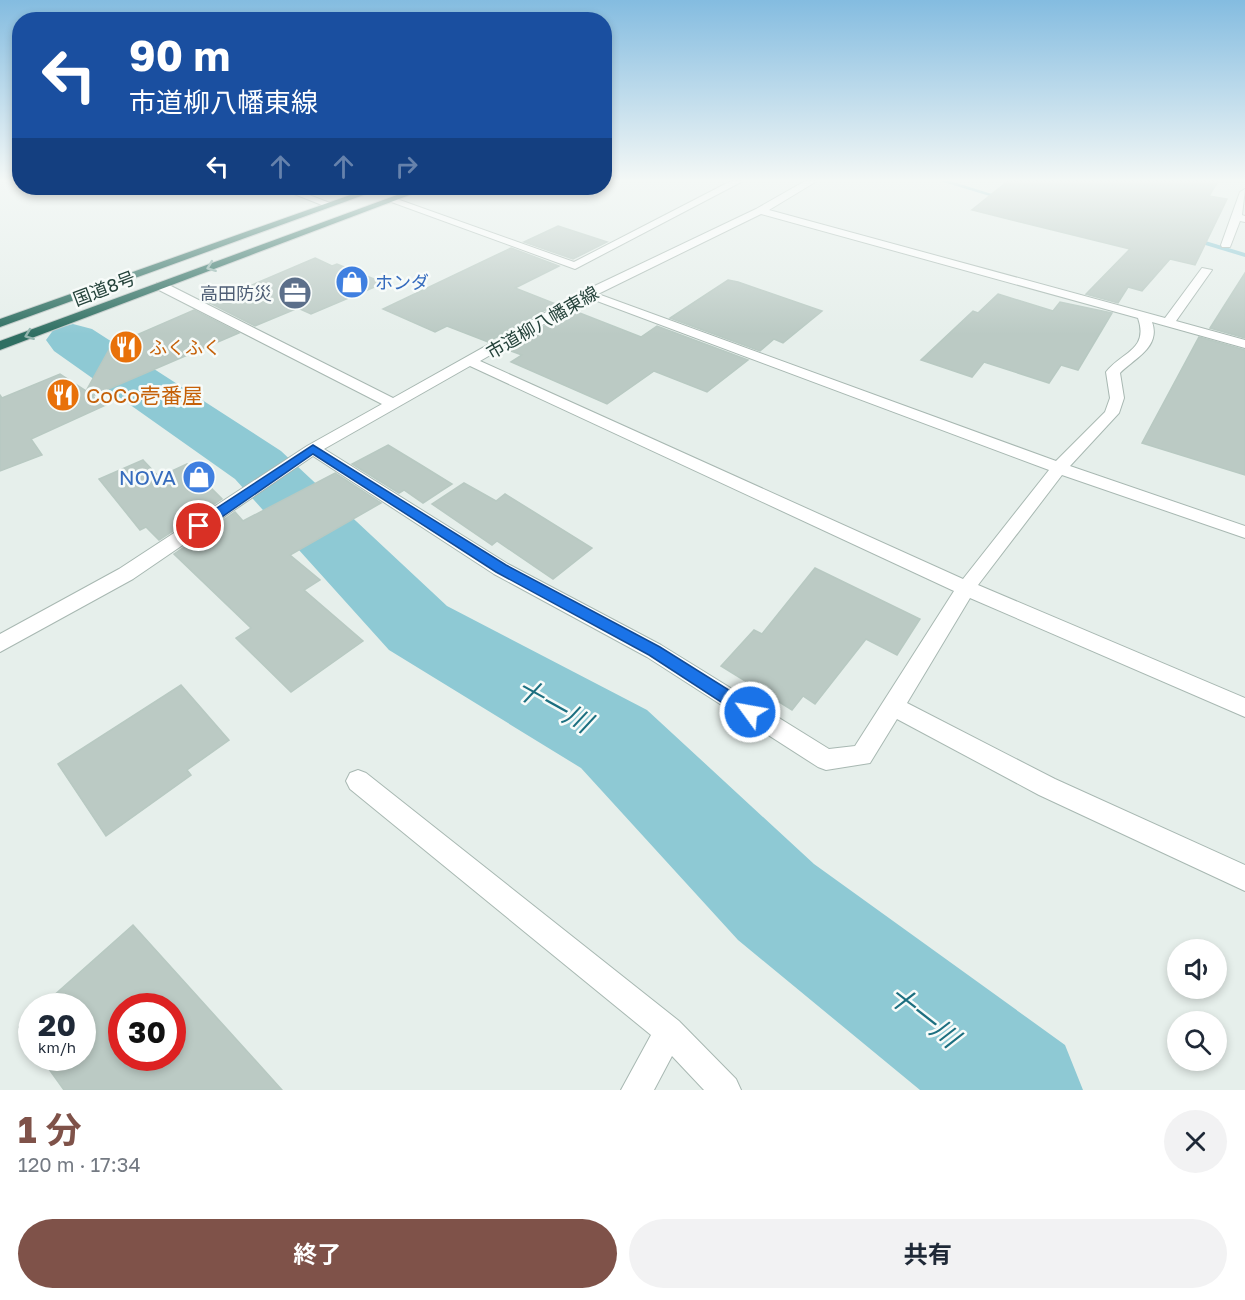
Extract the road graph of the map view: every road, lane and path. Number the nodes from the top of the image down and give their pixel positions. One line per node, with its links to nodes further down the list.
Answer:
1 (255, 232): 13 (highway, 国道8号)
2 (306, 232): 10 (highway, 国道8号, one-way to 10)
3 (480, 232): 4 (street)
4 (640, 232)
5 (717, 232): 11 (street, 市道柳八幡東線)
6 (836, 232): 12 (street)
7 (1233, 232): 8 (street)
8 (1226, 245)
9 (1206, 270): 14 (street)
10 (161, 286): 16 (highway, 国道8号, one-way to 16); 18 (street)
11 (588, 294): 17 (street, 市道柳八幡東線); 20 (street)
12 (1143, 316): 14 (street); 20 (street)
13 (0, 323)
14 (1168, 323): 15 (street)
15 (1245, 344)
16 (0, 346)
17 (471, 362): 18 (street, 市道柳八幡東線); 22 (street)
18 (394, 404): 19 (street, 市道柳八幡東線)
19 (313, 449): 23 (street, 市道柳八幡東線); 24 (street)
20 (1059, 468): 21 (street); 22 (street)
21 (1245, 532)
22 (966, 588): 24 (street); 25 (street)
23 (0, 644)
24 (893, 706): 27 (street)
25 (1245, 708)
26 (358, 781): 28 (street)
27 (1245, 878)
28 (669, 1031): 29 (street); 30 (street)
29 (637, 1090)
30 (725, 1090)

